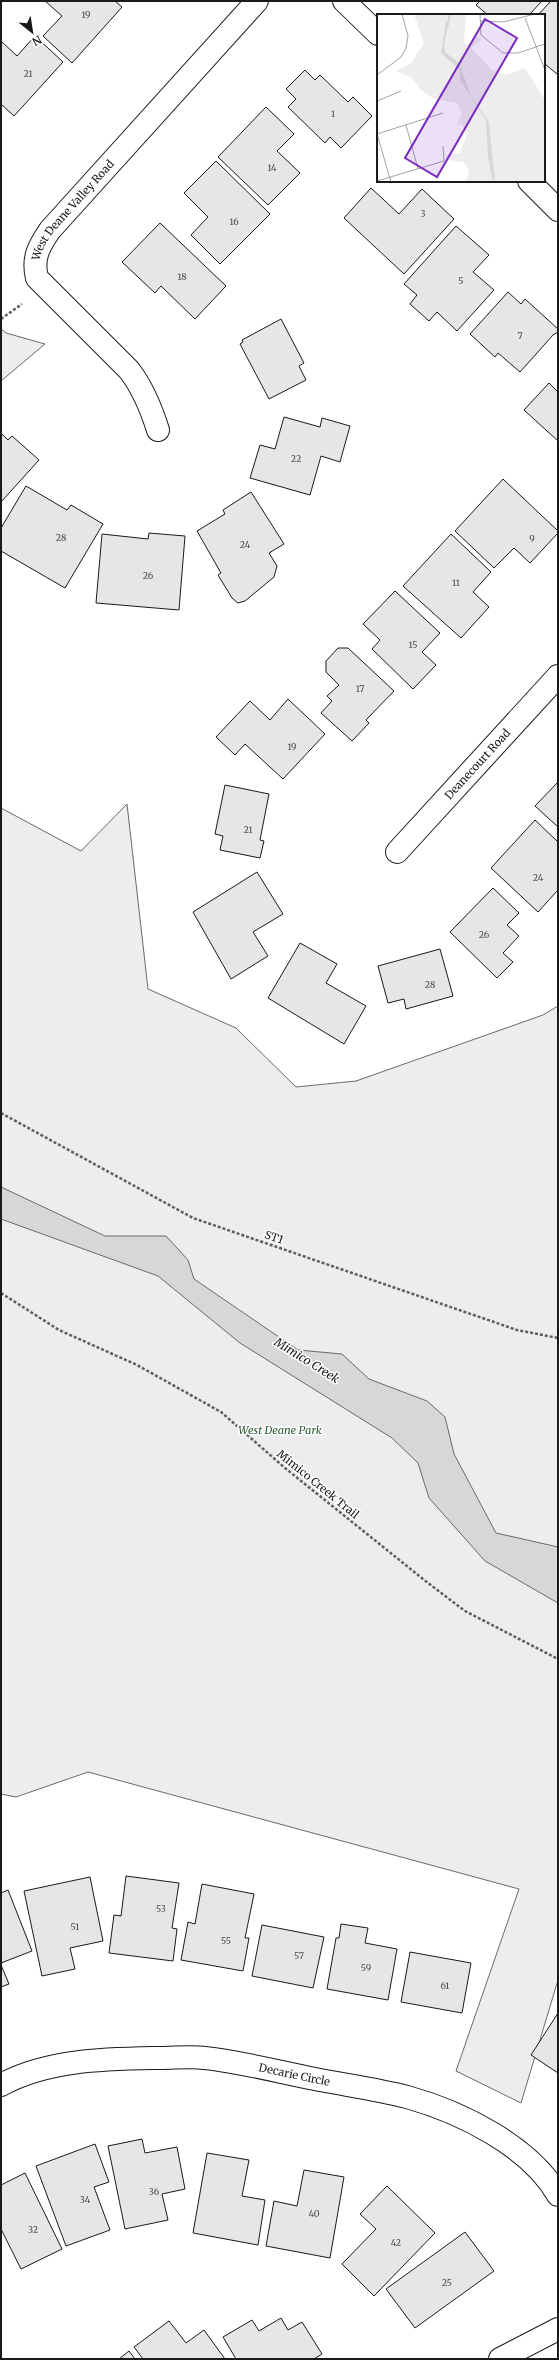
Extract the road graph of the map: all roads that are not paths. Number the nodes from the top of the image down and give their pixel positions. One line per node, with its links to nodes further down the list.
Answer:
1 (257, 1): 6 (street, West Deane Valley Road)
2 (344, 1): 3 (street)
3 (377, 33)
4 (530, 182): 5 (street)
5 (558, 210)
6 (158, 430)
7 (558, 676): 8 (street, Deanecourt Road)
8 (397, 852)
9 (1, 2085): 10 (street, Decarie Circle)
10 (558, 2196)
11 (558, 2329): 12 (street)
12 (500, 2359)

